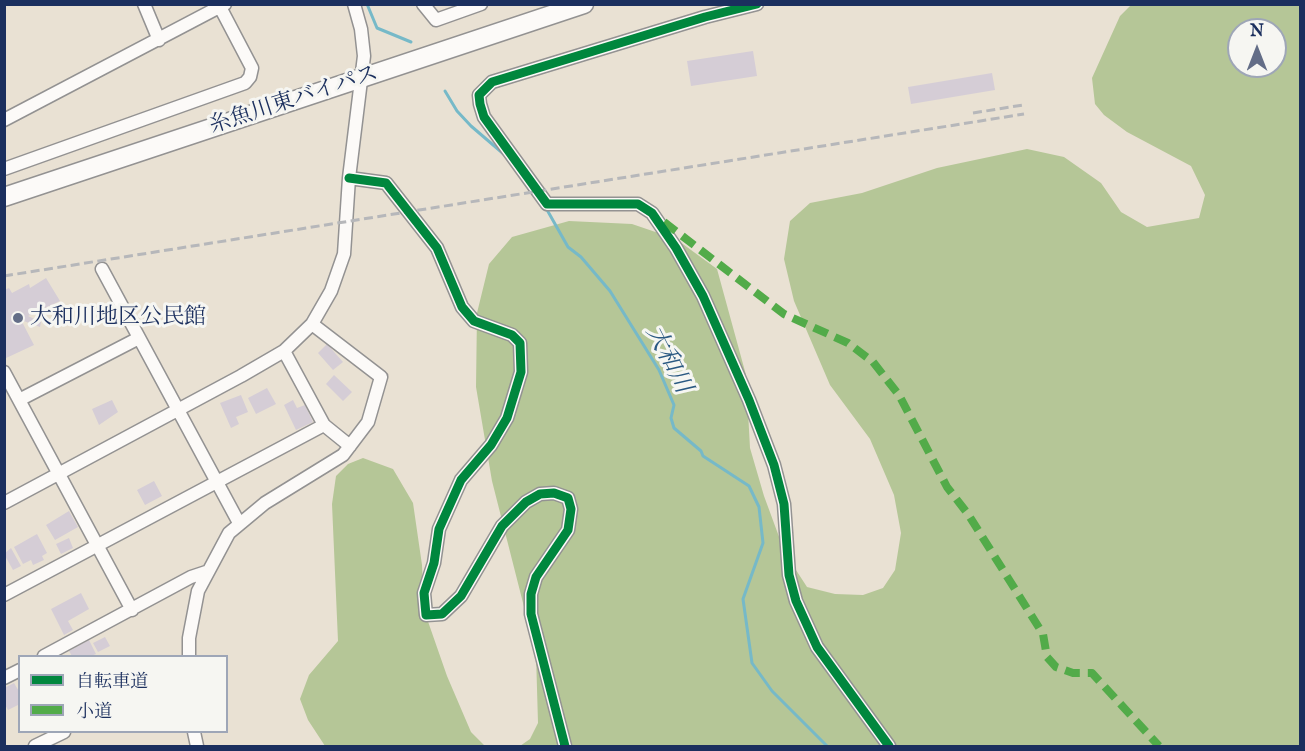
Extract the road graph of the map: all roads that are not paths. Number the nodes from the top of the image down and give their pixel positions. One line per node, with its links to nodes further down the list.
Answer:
1 (144, 4): 8 (street)
2 (354, 4): 9 (street)
3 (423, 4): 4 (street)
4 (481, 4)
5 (584, 4): 9 (highway, 糸魚川東バイパス)
6 (757, 4): 40 (street)
7 (223, 6): 8 (street); 11 (street)
8 (159, 40): 10 (street)
9 (361, 79): 12 (street); 13 (highway, 糸魚川東バイパス)
10 (4, 120)
11 (4, 169)
12 (349, 178): 15 (street); 39 (street)
13 (4, 197)
14 (102, 269): 16 (street)
15 (312, 324): 17 (street); 22 (street)
16 (139, 338): 19 (street); 20 (street)
17 (284, 351): 20 (street); 21 (street)
18 (4, 372): 19 (street)
19 (19, 400): 23 (street)
20 (178, 410): 23 (street); 24 (street)
21 (324, 425): 22 (street); 24 (street)
22 (350, 446): 26 (street)
23 (60, 474): 25 (street); 27 (street)
24 (217, 482): 26 (street); 27 (street)
25 (4, 503)
26 (238, 523): 28 (street)
27 (98, 545): 29 (street); 30 (street)
28 (206, 572): 30 (street); 32 (street)
29 (4, 595)
30 (132, 610): 31 (street)
31 (48, 655)
32 (189, 655)
33 (18, 671): 34 (street)
34 (4, 678)
35 (62, 733): 37 (street)
36 (196, 739): 38 (street)
37 (35, 747)
38 (184, 747)
39 (566, 747)
40 (889, 747)

